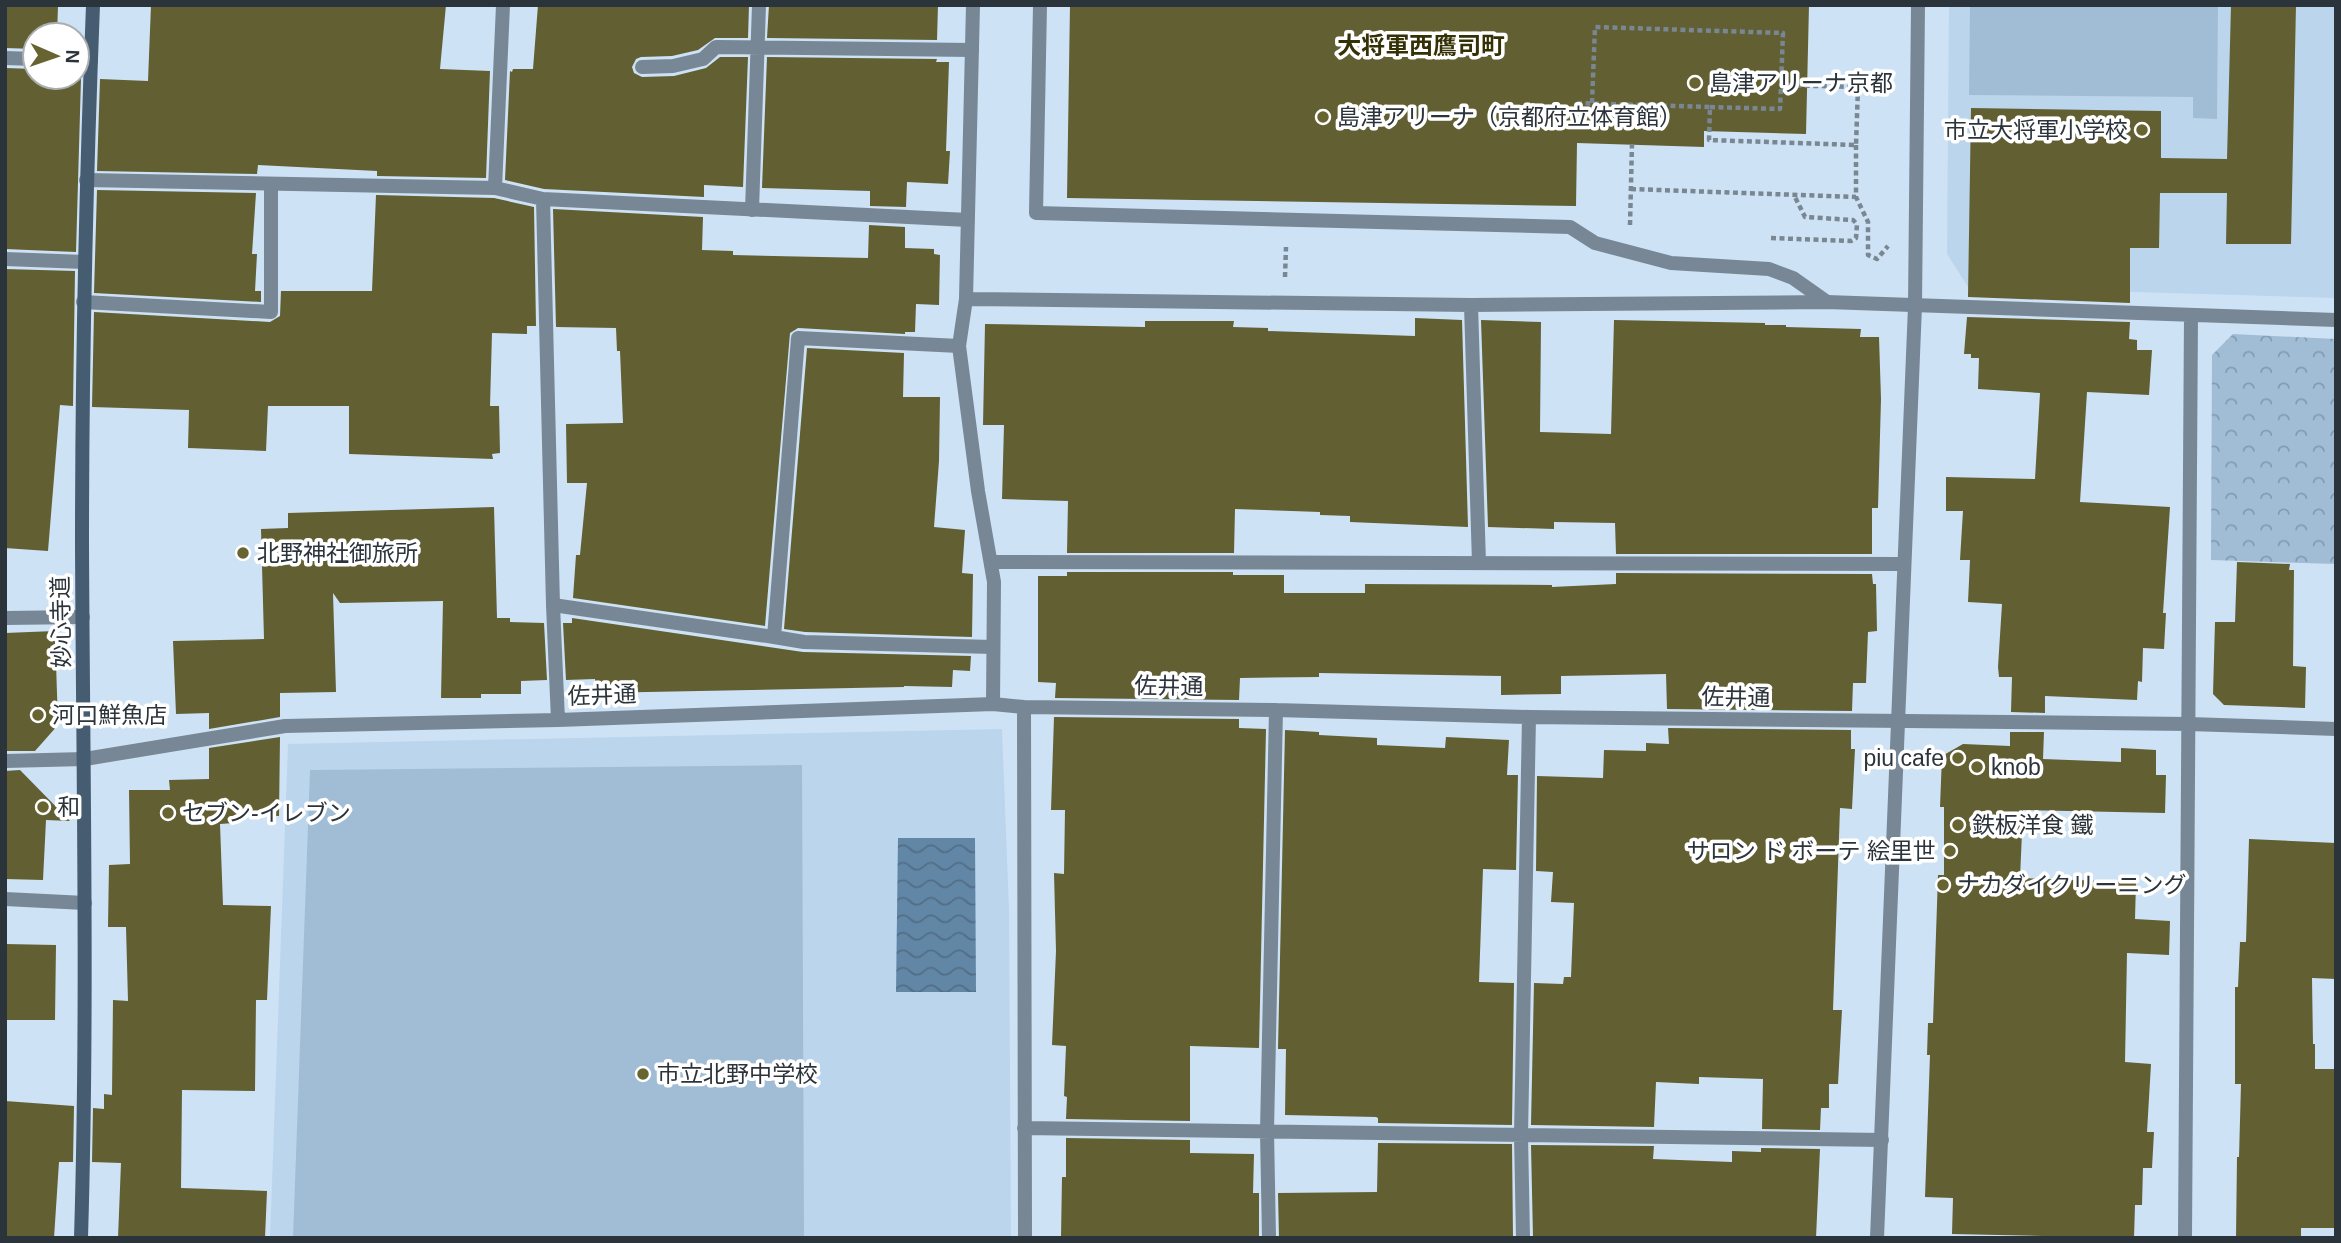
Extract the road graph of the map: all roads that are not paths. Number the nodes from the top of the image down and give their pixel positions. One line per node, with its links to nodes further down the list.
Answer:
1 (503, 5): 12 (street)
2 (759, 5): 6 (street)
3 (974, 5): 7 (street)
4 (1040, 5): 20 (street)
5 (1918, 5): 22 (street)
6 (758, 48): 7 (street); 8 (street); 14 (street)
7 (972, 50): 15 (street)
8 (642, 66)
9 (85, 91): 10 (main road, 妙心寺道)
10 (86, 180): 11 (street); 17 (main road, 妙心寺道)
11 (271, 184): 12 (street); 19 (street)
12 (495, 188): 13 (street)
13 (543, 199): 14 (street); 29 (street)
14 (752, 210): 15 (street)
15 (968, 219): 18 (street)
16 (5, 260): 17 (street)
17 (85, 262): 19 (main road, 妙心寺道)
18 (966, 299): 21 (street); 25 (street)
19 (83, 302): 30 (main road, 妙心寺道)
20 (1827, 302): 21 (street); 22 (street)
21 (1471, 304): 27 (street)
22 (1915, 306): 23 (street); 28 (street)
23 (2191, 315): 24 (street); 40 (street)
24 (2336, 320)
25 (959, 346): 26 (street); 32 (street)
26 (991, 562): 27 (street); 33 (street)
27 (1479, 563): 28 (street)
28 (1904, 564): 39 (street)
29 (552, 605): 32 (street); 38 (street)
30 (83, 617): 31 (street); 42 (main road, 妙心寺道)
31 (5, 618)
32 (774, 637): 33 (street)
33 (993, 647): 34 (street)
34 (993, 704): 35 (street, 佐井通); 38 (street, 佐井通)
35 (1024, 707): 36 (street, 佐井通); 46 (street)
36 (1276, 710): 37 (street, 佐井通); 47 (street)
37 (1529, 717): 39 (street, 佐井通); 48 (street)
38 (558, 720): 42 (street, 佐井通)
39 (1897, 721): 40 (street, 佐井通); 49 (street)
40 (2189, 724): 41 (street, 佐井通); 55 (street)
41 (2336, 729)
42 (85, 759): 43 (street, 佐井通); 45 (main road, 妙心寺道)
43 (5, 761)
44 (5, 899): 45 (street)
45 (85, 903): 50 (main road, 妙心寺道)
46 (1024, 1128): 47 (street); 51 (street)
47 (1267, 1131): 48 (street); 52 (street)
48 (1521, 1135): 49 (street); 53 (street)
49 (1882, 1140): 54 (street)
50 (81, 1238)
51 (1025, 1238)
52 (1269, 1238)
53 (1523, 1238)
54 (1877, 1238)
55 (2185, 1238)

